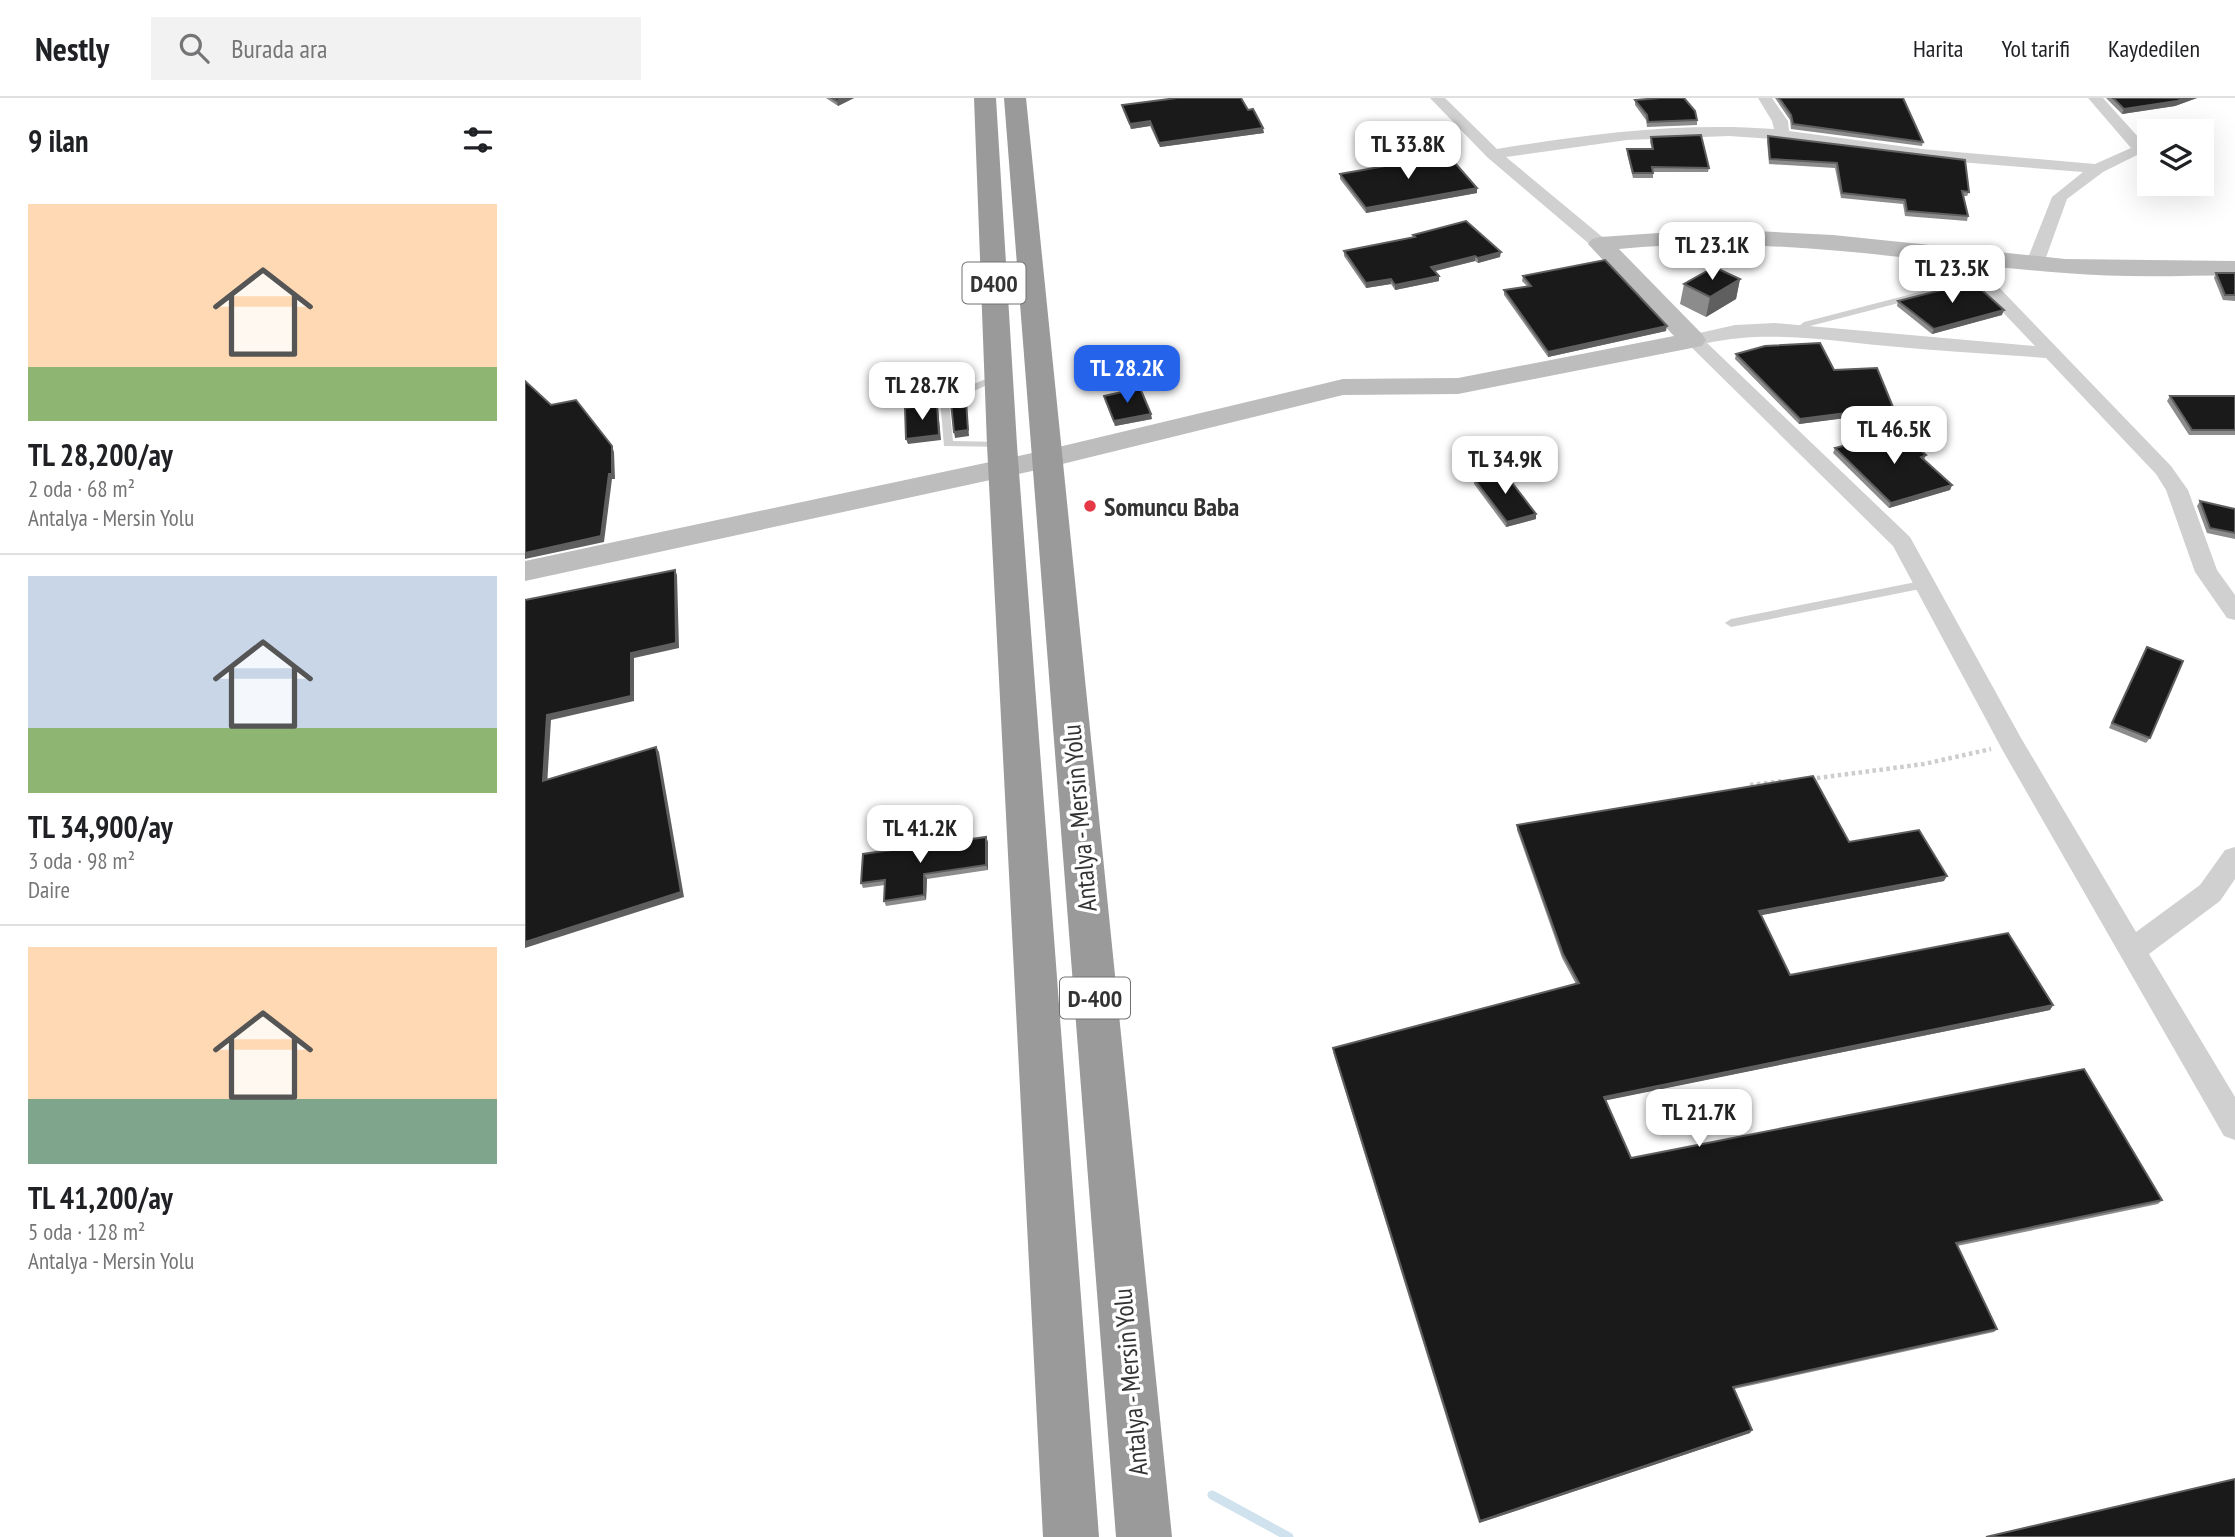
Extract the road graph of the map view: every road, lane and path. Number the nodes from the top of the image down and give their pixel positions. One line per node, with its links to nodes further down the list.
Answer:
1 (985, 98): 17 (highway, Antalya - Mersin Yolu / D400)
2 (1015, 98): 19 (highway, Antalya - Mersin Yolu / D400)
3 (1437, 98): 7 (street)
4 (1765, 98): 6 (street)
5 (2095, 98): 8 (street)
6 (1781, 134): 7 (street); 8 (street)
7 (1493, 154): 9 (street)
8 (2097, 169): 11 (street)
9 (1600, 244): 10 (street); 15 (street)
10 (1967, 255): 11 (street); 13 (street)
11 (2035, 263): 12 (street)
12 (2235, 268)
13 (1981, 279): 14 (lane); 16 (street)
14 (1803, 331): 15 (street); 16 (street)
15 (1693, 340): 19 (street); 21 (street)
16 (2053, 354): 22 (street)
17 (999, 376): 18 (highway, Antalya - Mersin Yolu / D400); 18 (lane)
18 (1003, 456): 19 (street); 20 (street); 31 (highway, Antalya - Mersin Yolu / D400)
19 (1046, 459): 32 (highway, Antalya - Mersin Yolu / D-400)
20 (525, 571)
21 (1926, 584): 23 (lane); 24 (street)
22 (2235, 612)
23 (1731, 622)
24 (2012, 744): 25 (path); 29 (street)
25 (1800, 780)
26 (1787, 781): 27 (path)
27 (1751, 785)
28 (2235, 858): 29 (street)
29 (2133, 950): 30 (street)
30 (2235, 1126)
31 (1070, 1537)
32 (1144, 1537)

